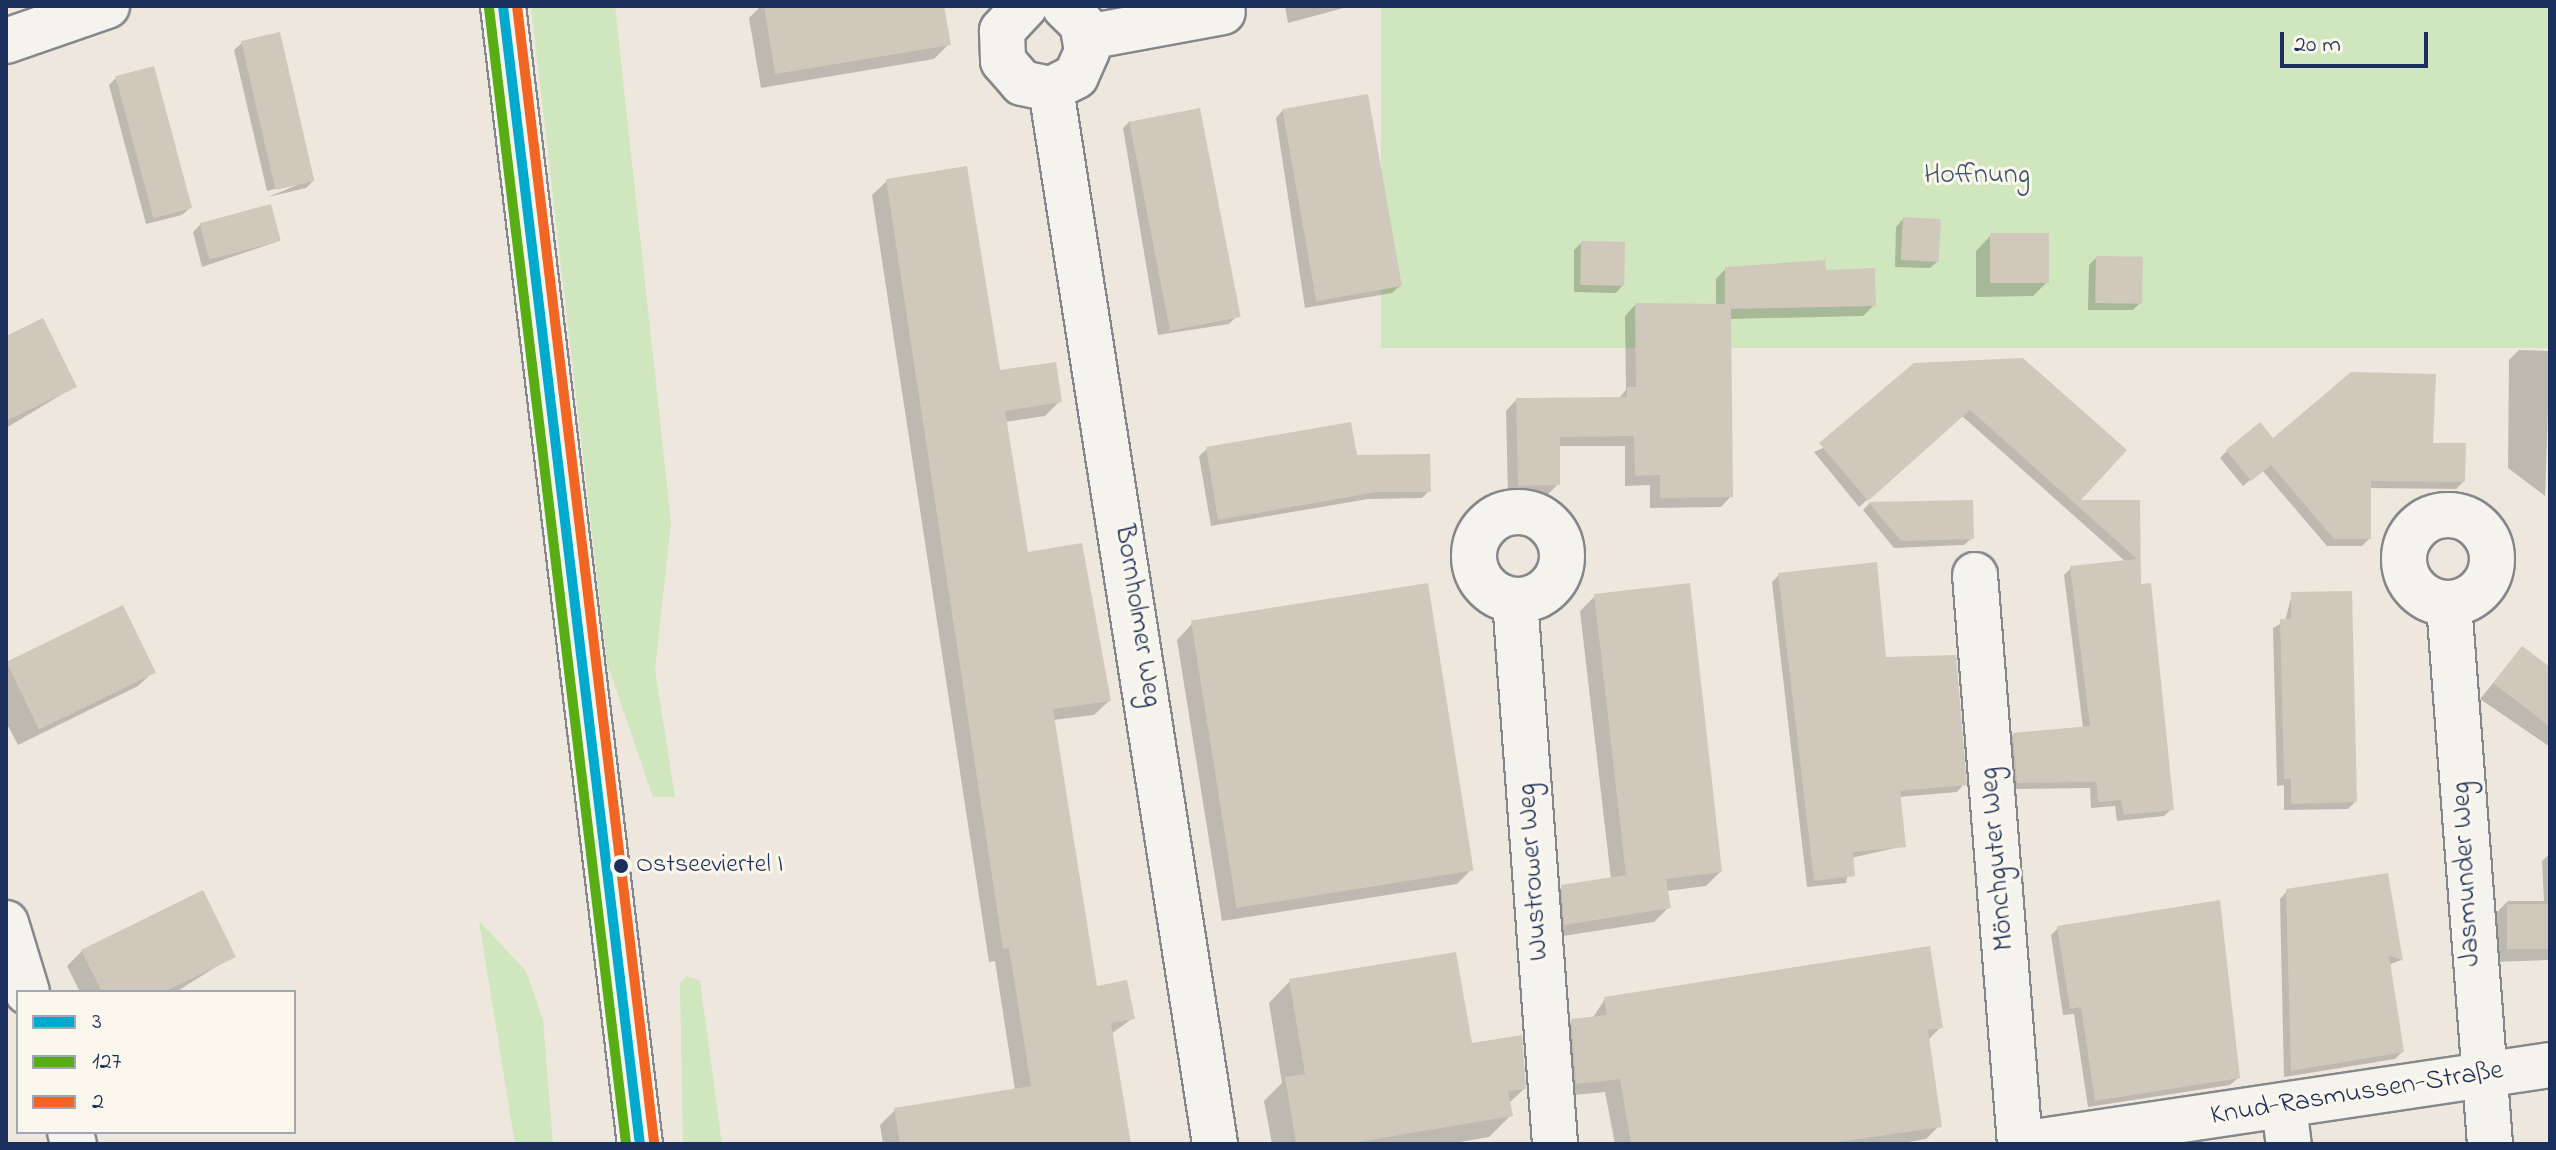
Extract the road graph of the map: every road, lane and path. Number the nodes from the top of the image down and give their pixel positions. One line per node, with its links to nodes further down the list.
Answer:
1 (107, 6): 6 (street)
2 (503, 6): 16 (street)
3 (1025, 6): 7 (street)
4 (1223, 12): 5 (street)
5 (1075, 22): 7 (street)
6 (6, 41)
7 (1051, 89): 17 (street, Bornholmer Weg)
8 (1975, 575): 19 (street, Mönchguter Weg)
9 (1515, 600): 18 (street, Wustrower Weg)
10 (2449, 604): 14 (street, Jasmunder Weg)
11 (6, 923): 12 (street)
12 (26, 990)
13 (2550, 1065): 14 (street, Knud-Rasmussen-Straße)
14 (2479, 1073): 15 (street, Knud-Rasmussen-Straße); 20 (street, Jasmunder Weg)
15 (2286, 1125): 19 (street, Knud-Rasmussen-Straße)
16 (640, 1144)
17 (1215, 1144)
18 (1555, 1144)
19 (2020, 1144)
20 (2490, 1144)

